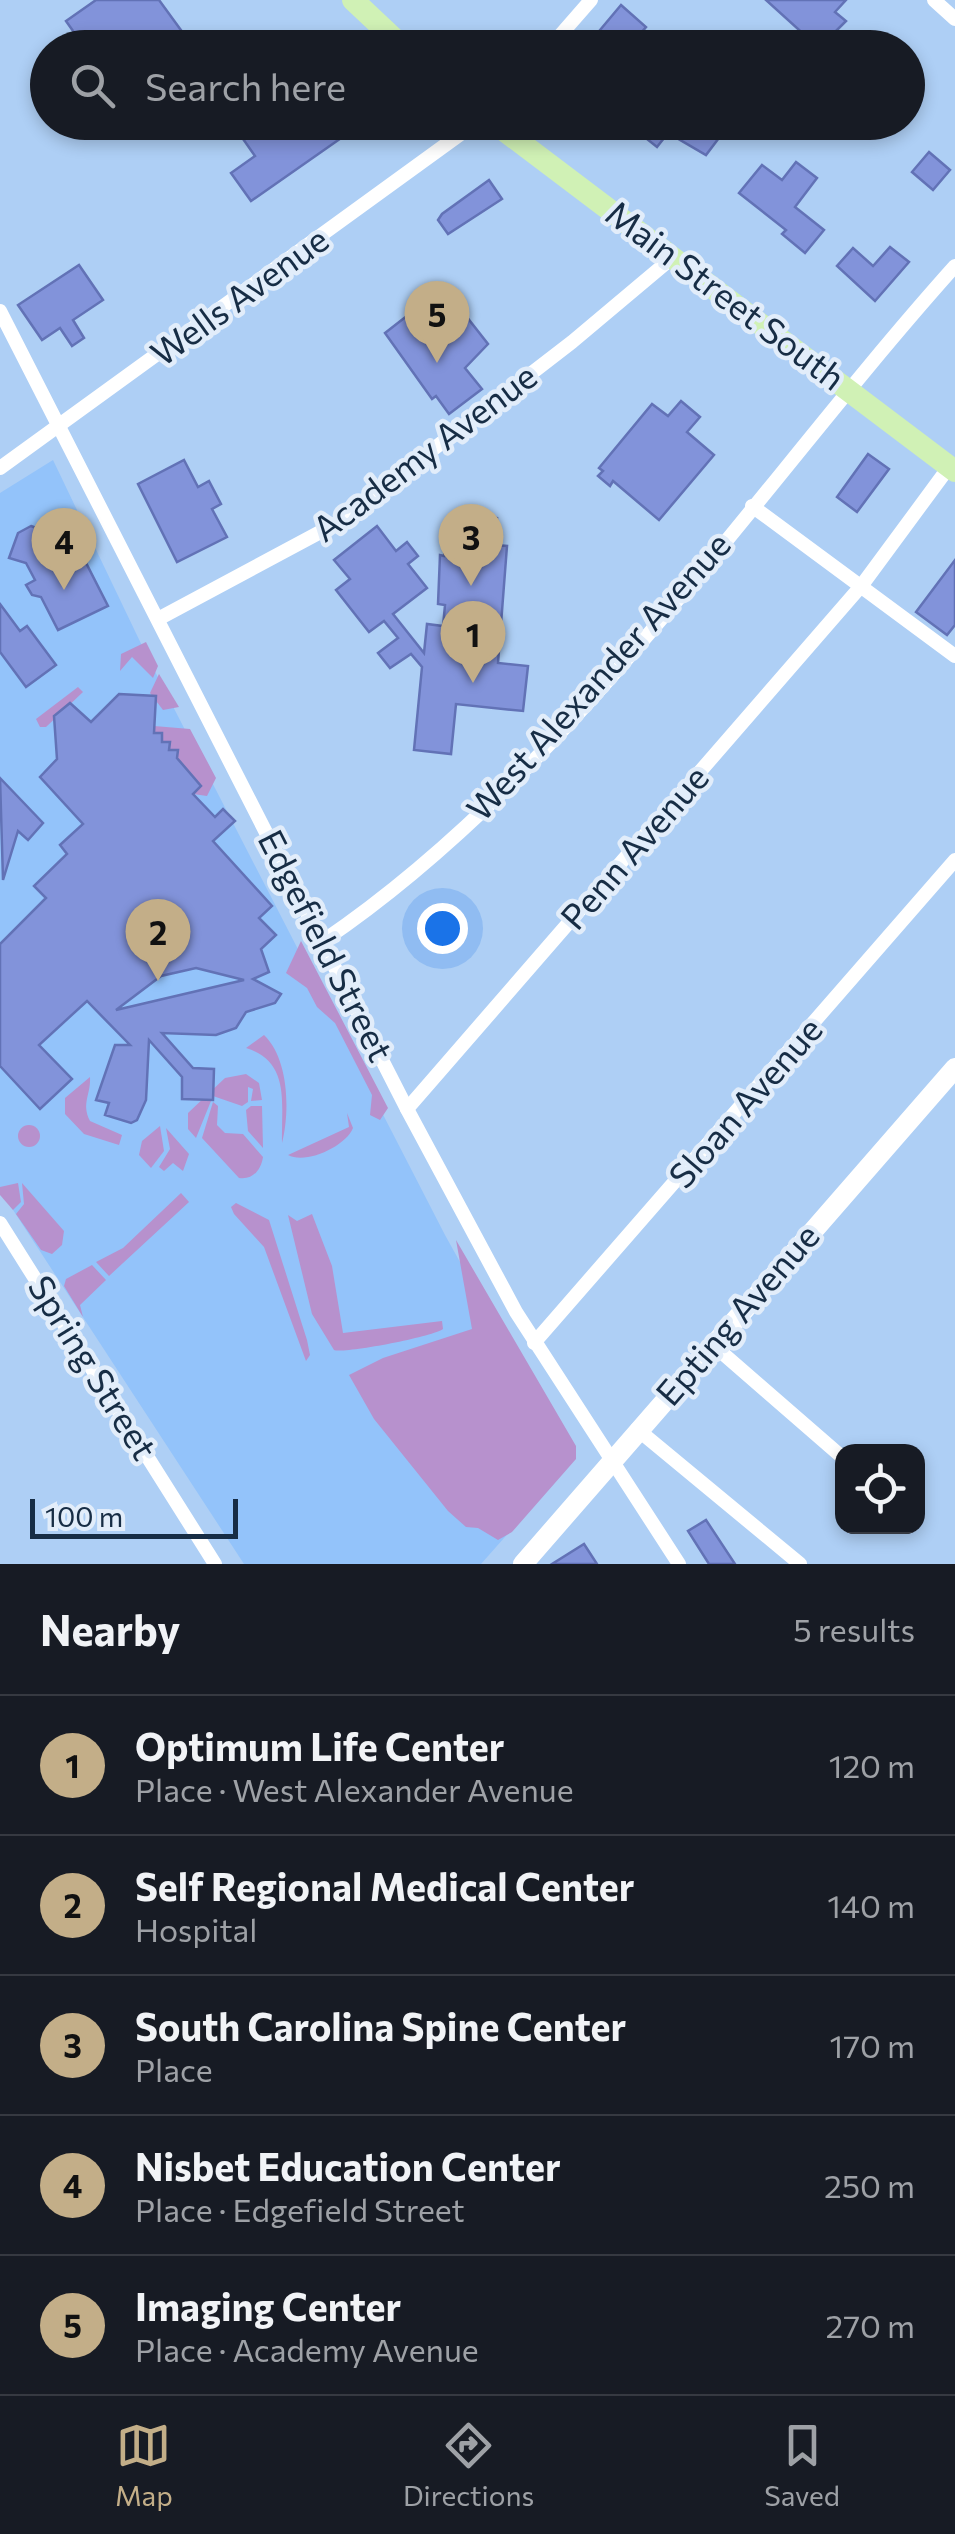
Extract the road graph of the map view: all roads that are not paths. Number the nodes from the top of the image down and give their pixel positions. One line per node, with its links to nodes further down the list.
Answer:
1 (353, 0): 5 (main road)
2 (591, 0): 6 (street)
3 (934, 0): 4 (street)
4 (955, 18)
5 (385, 30)
6 (565, 30)
7 (452, 140): 13 (street, Wells Avenue)
8 (517, 140): 9 (main road, Main Street South)
9 (672, 258): 12 (main road, Main Street South); 18 (street, Academy Avenue)
10 (955, 266): 12 (street, West Alexander Avenue)
11 (0, 312): 13 (street, Edgefield Street)
12 (850, 389): 15 (main road, Main Street South); 16 (street, West Alexander Avenue)
13 (59, 426): 14 (street, Wells Avenue); 18 (street, Edgefield Street)
14 (0, 468)
15 (952, 469): 17 (street, Penn Avenue)
16 (752, 506): 17 (street); 21 (street, West Alexander Avenue)
17 (862, 585): 19 (street); 23 (street, Penn Avenue)
18 (158, 619): 21 (street, Edgefield Street)
19 (955, 656)
20 (955, 860): 25 (street, Sloan Avenue)
21 (324, 941): 23 (street, Edgefield Street)
22 (953, 1075): 26 (street, Epting Avenue)
23 (407, 1109): 25 (street, Edgefield Street)
24 (0, 1223): 30 (street, Spring Street)
25 (534, 1343): 29 (street, Edgefield Street)
26 (712, 1344): 27 (street, Epting Avenue); 28 (street)
27 (637, 1429): 29 (street, Epting Avenue); 33 (street)
28 (835, 1451)
29 (612, 1460): 31 (street, Epting Avenue); 32 (street, Edgefield Street)
30 (215, 1564)
31 (523, 1564)
32 (679, 1564)
33 (800, 1564)

